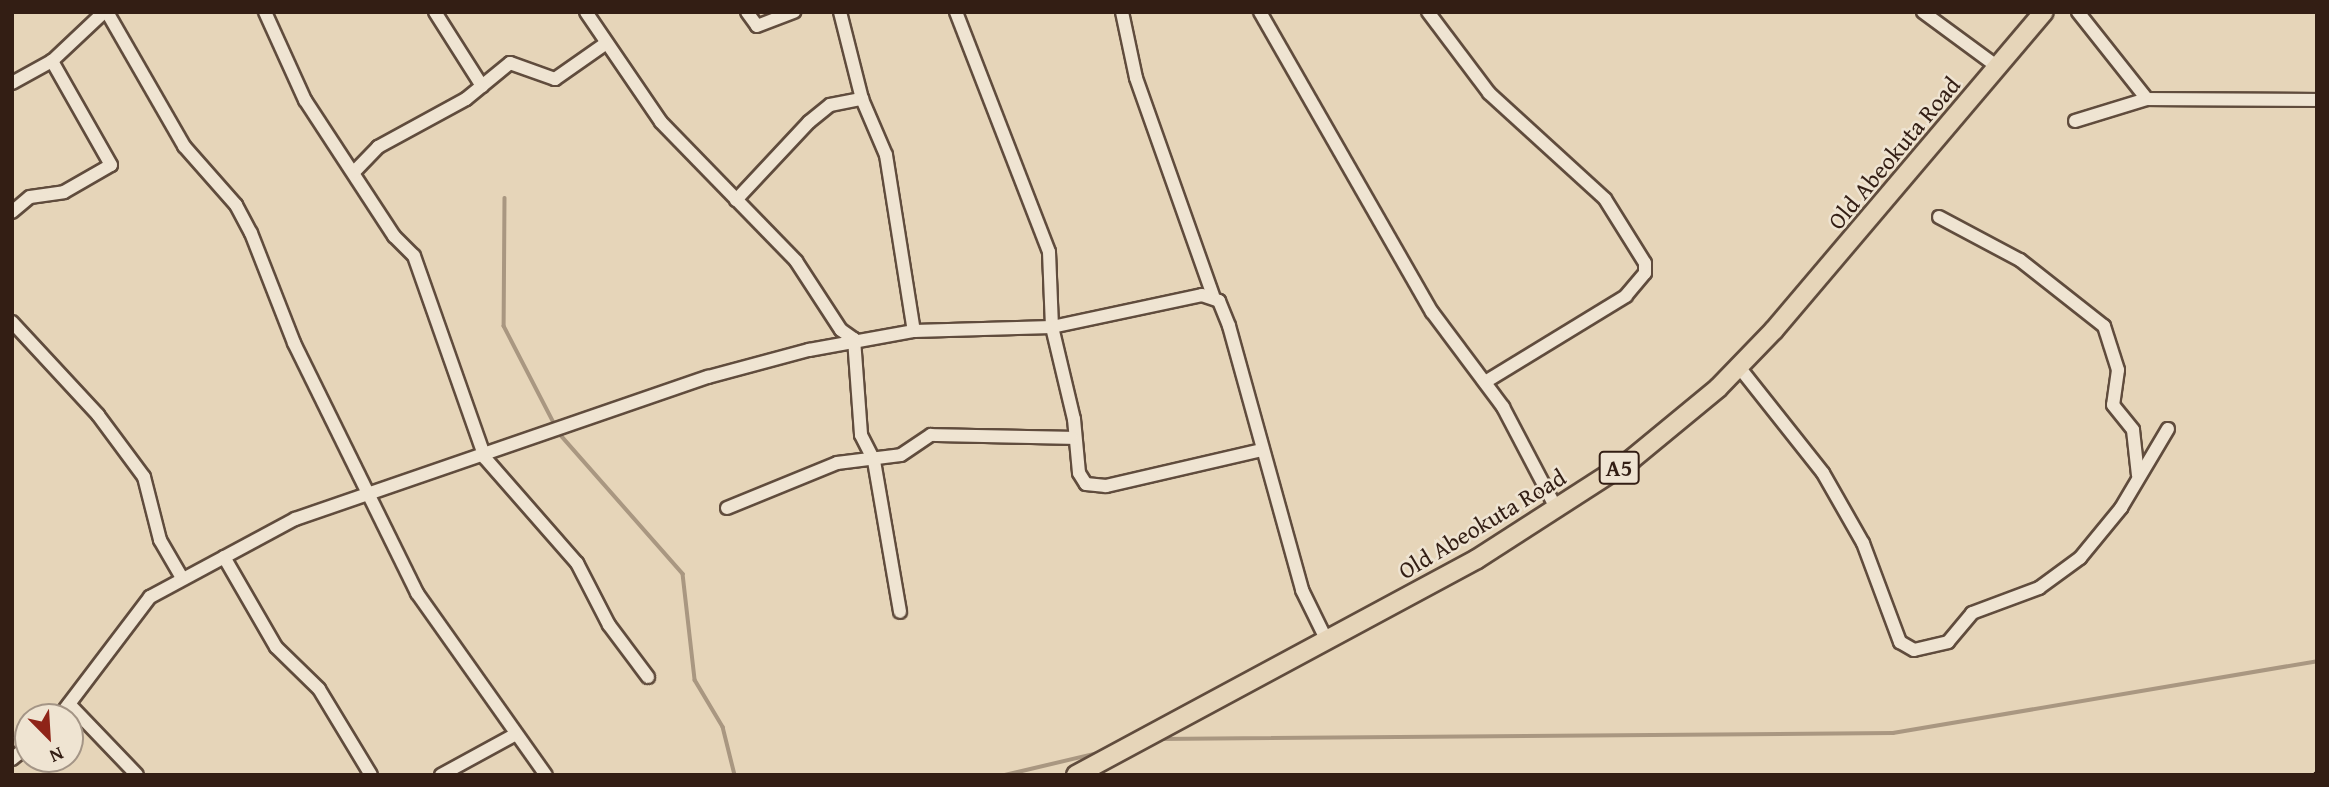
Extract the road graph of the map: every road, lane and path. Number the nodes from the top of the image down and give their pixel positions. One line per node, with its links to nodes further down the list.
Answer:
1 (105, 12): 16 (street); 41 (street)
2 (265, 12): 24 (street)
3 (435, 12): 19 (street)
4 (586, 12): 15 (street)
5 (747, 12): 6 (street)
6 (794, 12)
7 (840, 12): 20 (street)
8 (956, 12): 30 (street)
9 (1122, 12): 28 (street)
10 (1261, 12): 34 (street)
11 (1428, 12): 34 (street)
12 (1923, 12): 17 (street)
13 (2044, 12): 17 (highway, Old Abeokuta Road / A5)
14 (2078, 12): 21 (street)
15 (605, 44): 19 (street); 25 (street)
16 (52, 61): 18 (street); 26 (street)
17 (1998, 67): 33 (highway, Old Abeokuta Road / A5)
18 (12, 83)
19 (482, 86): 24 (street)
20 (862, 99): 25 (street); 31 (street)
21 (2147, 99): 22 (street); 23 (street)
22 (2317, 100)
23 (2075, 121)
24 (354, 172): 38 (street)
25 (736, 200): 32 (street)
26 (12, 212)
27 (1940, 217): 40 (street)
28 (1213, 296): 30 (street); 37 (street)
29 (12, 322): 45 (street)
30 (1052, 327): 31 (street); 36 (street)
31 (914, 331): 32 (street)
32 (854, 340): 38 (street); 39 (street)
33 (1739, 367): 40 (street); 43 (highway, Old Abeokuta Road / A5)
34 (1485, 382): 43 (street)
35 (2168, 429): 40 (street)
36 (1072, 438): 37 (street); 39 (street)
37 (1262, 450): 47 (street)
38 (485, 458): 41 (street); 48 (street)
39 (874, 461): 42 (street); 46 (street)
40 (2138, 479)
41 (366, 497): 44 (street); 51 (street)
42 (727, 508)
43 (1558, 510): 47 (highway, Old Abeokuta Road / A5)
44 (224, 557): 45 (street); 53 (street)
45 (182, 578): 49 (street)
46 (900, 612)
47 (1327, 641): 56 (highway, Old Abeokuta Road / A5)
48 (648, 677)
49 (70, 703)
50 (84, 720): 52 (street)
51 (514, 735): 54 (street); 55 (street)
52 (137, 775)
53 (371, 775)
54 (441, 775)
55 (546, 775)
56 (1076, 775)

